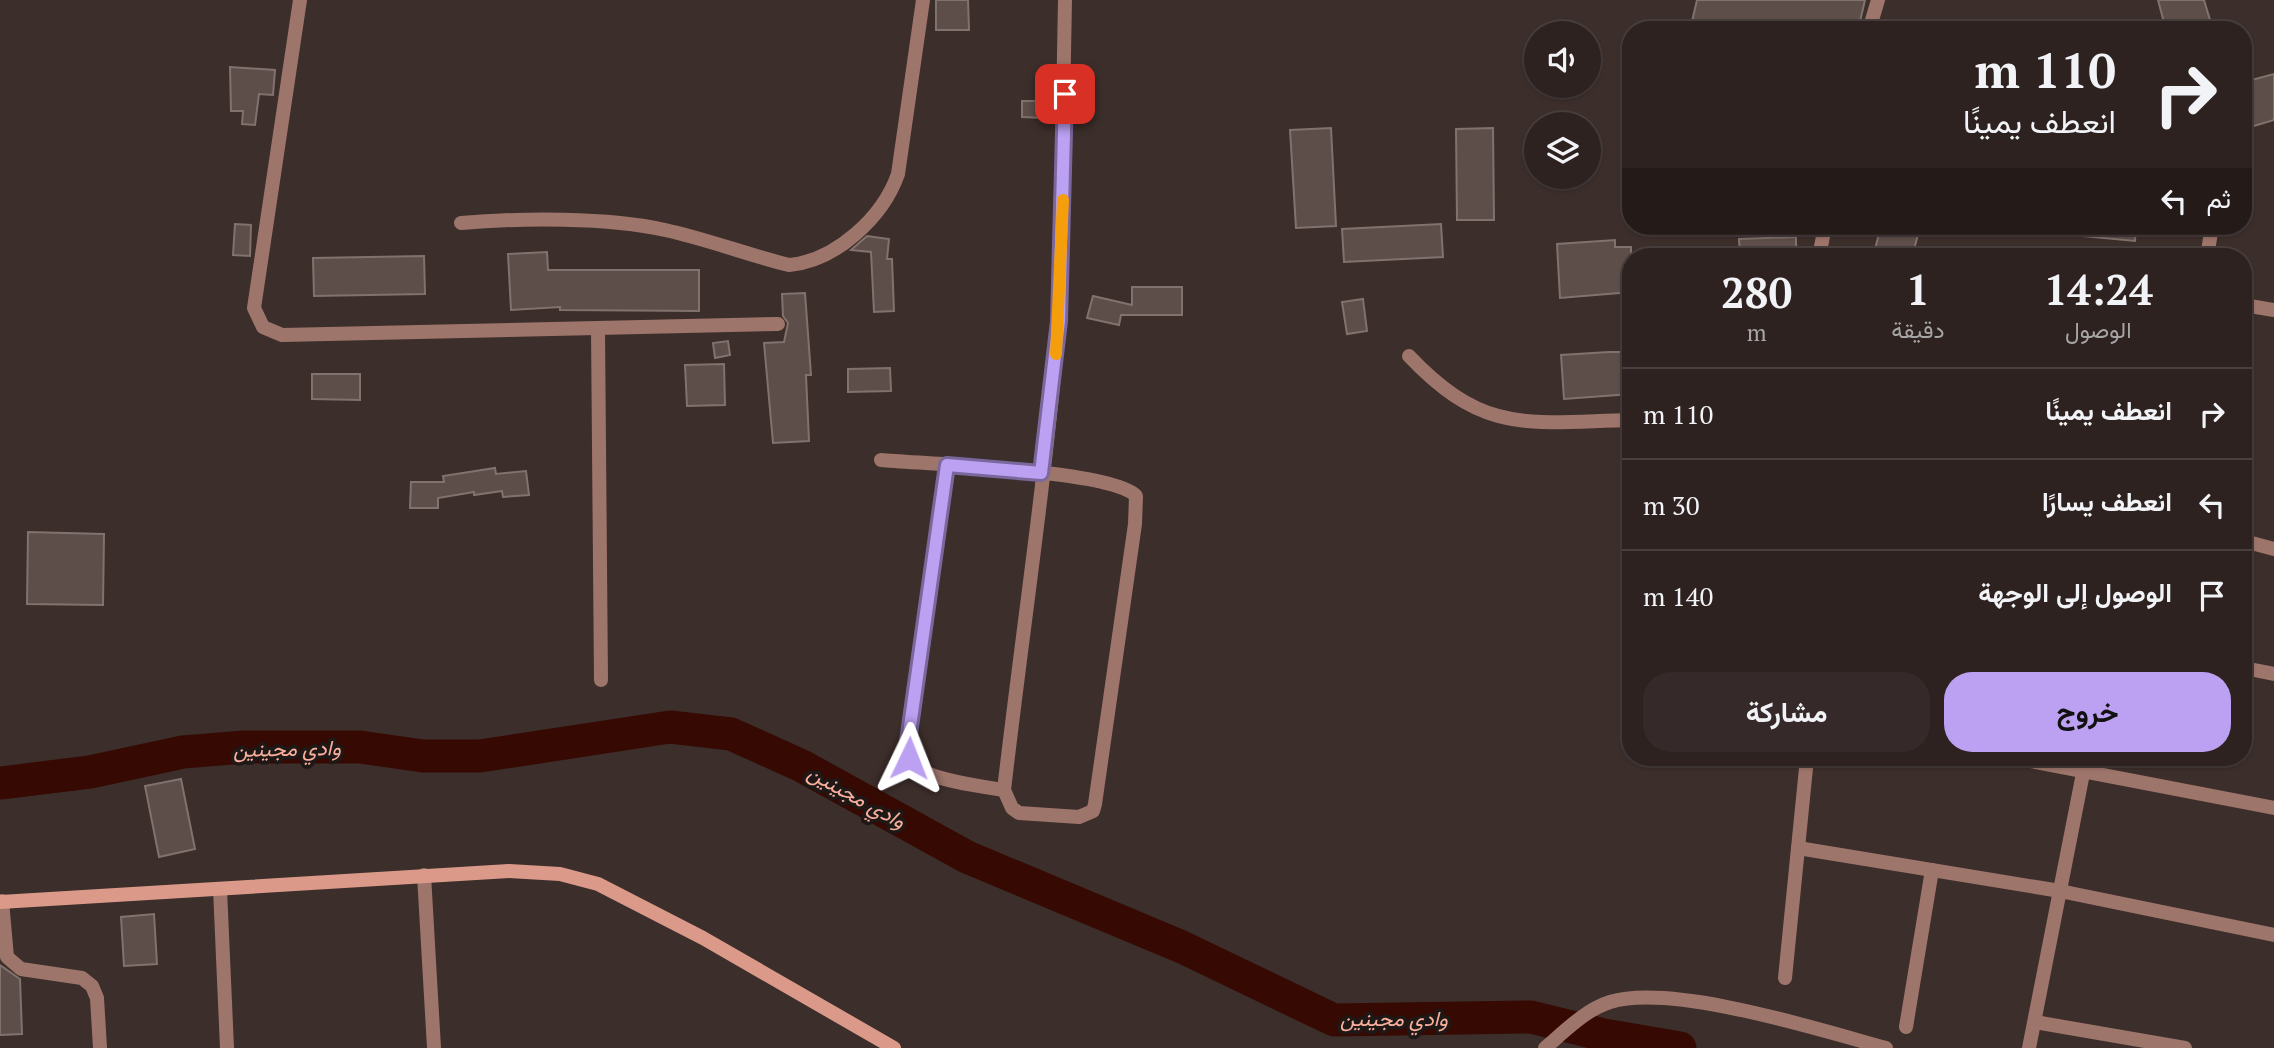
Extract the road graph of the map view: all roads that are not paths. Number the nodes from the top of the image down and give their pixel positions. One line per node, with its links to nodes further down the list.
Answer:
1 (300, 0): 10 (street)
2 (923, 0): 6 (street)
3 (1065, 0): 15 (street)
4 (1878, 0): 5 (street)
5 (1872, 21)
6 (461, 223)
7 (2252, 306): 8 (street)
8 (2274, 310)
9 (778, 324): 10 (street)
10 (598, 330): 20 (street)
11 (1409, 356): 12 (street)
12 (1622, 420)
13 (881, 460): 14 (street)
14 (947, 465): 15 (street); 24 (street)
15 (1041, 473): 24 (street); 24 (street)
16 (2252, 543): 17 (street)
17 (2274, 549)
18 (2252, 670): 19 (street)
19 (2274, 674)
20 (601, 680)
21 (1806, 766): 26 (street)
22 (2085, 766): 30 (street)
23 (2094, 766): 25 (street)
24 (1004, 790)
25 (2274, 808)
26 (1798, 848): 27 (street); 33 (street)
27 (1932, 870): 30 (street); 35 (street)
28 (424, 875): 29 (street); 38 (street); 39 (street)
29 (220, 889): 31 (street); 37 (street)
30 (2060, 891): 32 (street); 34 (street)
31 (1, 902): 36 (street)
32 (2274, 936)
33 (1785, 978)
34 (2035, 1022): 42 (street); 43 (street)
35 (1906, 1027)
36 (100, 1048)
37 (227, 1048)
38 (434, 1048)
39 (894, 1048)
40 (1545, 1048): 41 (street)
41 (1886, 1048)
42 (2029, 1048)
43 (2185, 1048)

